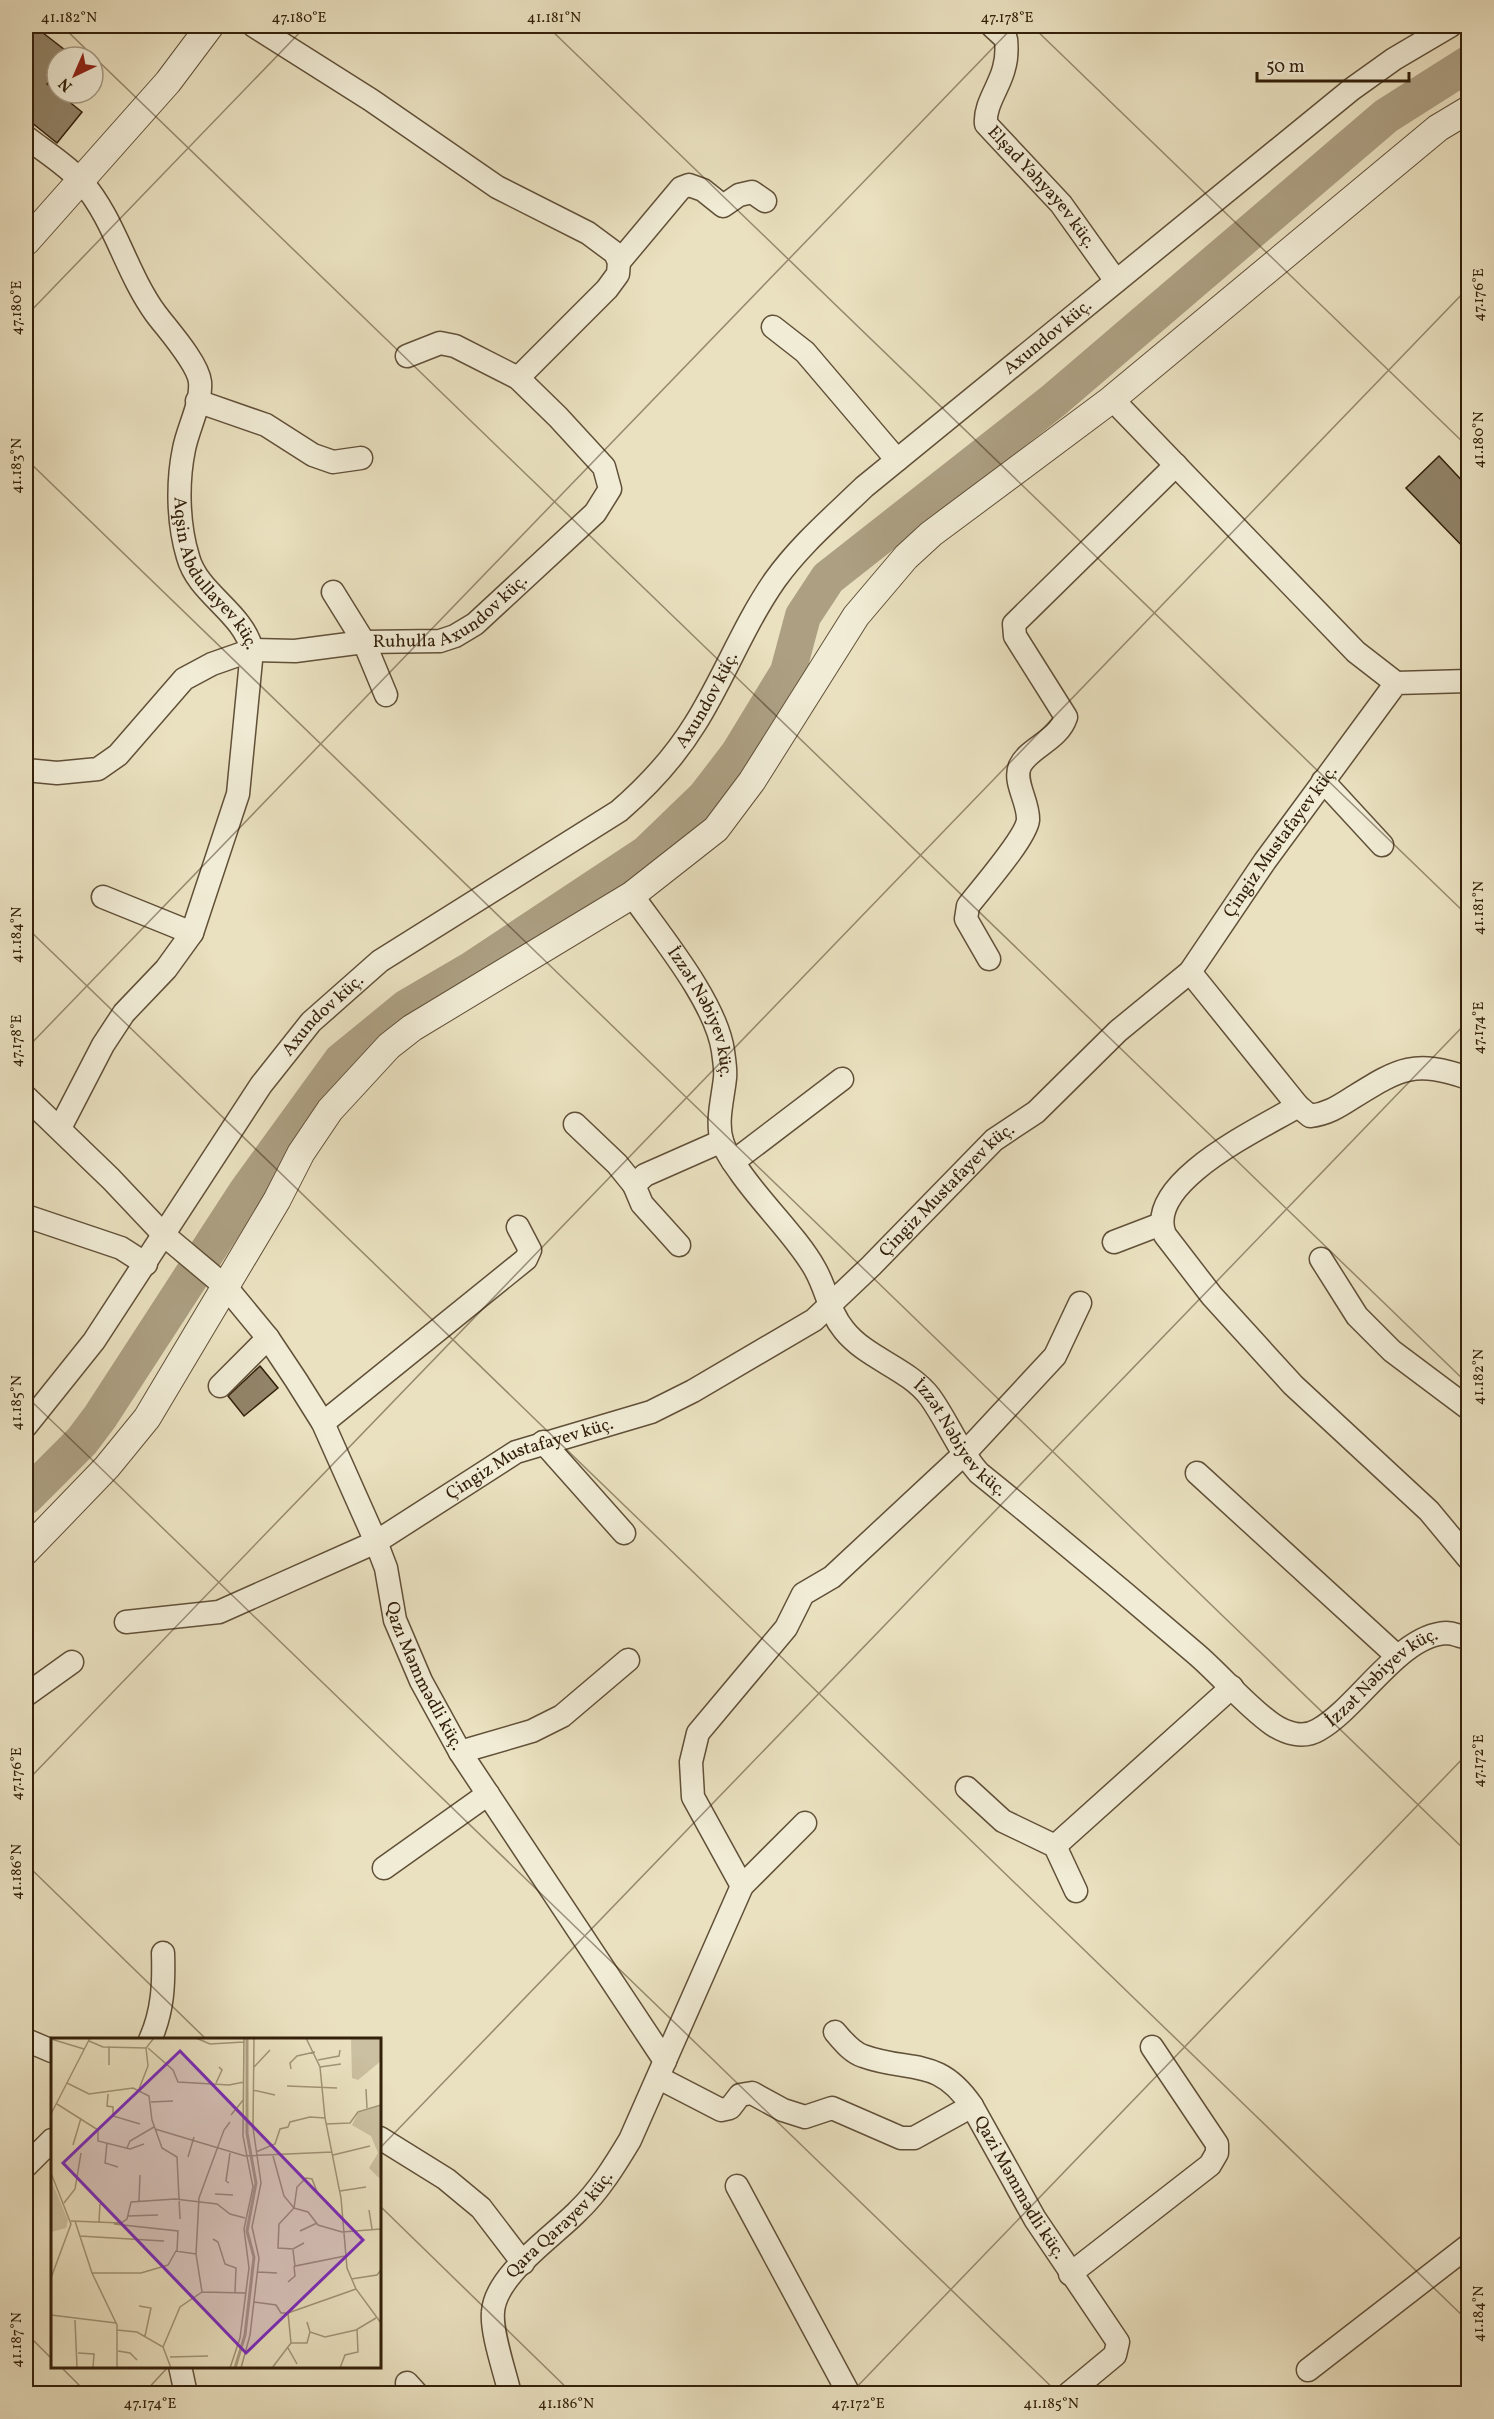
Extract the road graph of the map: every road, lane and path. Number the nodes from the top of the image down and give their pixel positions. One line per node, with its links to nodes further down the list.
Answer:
1 (210, 26): 7 (street)
2 (254, 26): 10 (street)
3 (1450, 26): 11 (street, Axundov küç.)
4 (1001, 30): 11 (street, Elşad Yəhyayev küç.)
5 (1468, 110): 15 (street)
6 (26, 136): 7 (street, Aqşin Abdullayev küç.)
7 (82, 182): 9 (street); 16 (street, Aqşin Abdullayev küç.)
8 (765, 201): 10 (street)
9 (26, 242)
10 (619, 262): 14 (street)
11 (1116, 281): 18 (street, Axundov küç.)
12 (773, 327): 18 (street)
13 (407, 357): 14 (street, Ruhulla Axundov küç.)
14 (518, 378): 21 (street, Ruhulla Axundov küç.)
15 (1112, 399): 19 (street); 29 (street)
16 (197, 401): 17 (street); 22 (street, Aqşin Abdullayev küç.)
17 (361, 458)
18 (897, 460): 46 (street, Axundov küç.)
19 (1176, 465): 24 (street); 32 (street)
20 (333, 592): 21 (street)
21 (364, 642): 22 (street, Ruhulla Axundov küç.); 25 (street)
22 (252, 650): 26 (street, Ruhulla Axundov küç.); 31 (street, Aqşin Abdullayev küç.)
23 (1468, 681): 24 (street)
24 (1395, 683): 27 (street, Çingiz Mustafayev küç.)
25 (386, 695)
26 (26, 770)
27 (1323, 781): 28 (street); 33 (street, Çingiz Mustafayev küç.)
28 (1382, 844)
29 (632, 895): 40 (street, İzzət Nəbiyev küç.); 51 (street)
30 (103, 897): 31 (street)
31 (192, 933): 39 (street, Aqşin Abdullayev küç.)
32 (988, 959)
33 (1190, 972): 37 (street); 53 (street, Çingiz Mustafayev küç.)
34 (1468, 1078): 37 (street)
35 (842, 1079): 41 (street)
36 (26, 1097): 39 (street, Qazı Məmmədli küç.)
37 (1298, 1106): 44 (street)
38 (575, 1125): 42 (street)
39 (60, 1128): 46 (street, Qazı Məmmədli küç.)
40 (722, 1141): 41 (street, İzzət Nəbiyev küç.); 42 (street)
41 (734, 1162): 53 (street, İzzət Nəbiyev küç.)
42 (634, 1185): 48 (street)
43 (26, 1216): 50 (street)
44 (1161, 1224): 47 (street); 65 (street)
45 (519, 1227): 57 (street)
46 (171, 1241): 50 (street, Axundov küç.); 51 (street, Qazı Məmmədli küç.)
47 (1114, 1242)
48 (679, 1245)
49 (1321, 1259): 56 (street)
50 (146, 1264): 58 (street, Axundov küç.)
51 (220, 1282): 54 (street, Qazı Məmmədli küç.); 64 (street)
52 (1080, 1303): 60 (street)
53 (829, 1307): 59 (street, Çingiz Mustafayev küç.); 60 (street, İzzət Nəbiyev küç.)
54 (268, 1338): 55 (street); 57 (street, Qazı Məmmədli küç.)
55 (220, 1386)
56 (1468, 1408)
57 (323, 1423): 63 (street, Qazı Məmmədli küç.)
58 (26, 1426)
59 (543, 1442): 62 (street); 63 (street, Çingiz Mustafayev küç.)
60 (963, 1455): 71 (street, İzzət Nəbiyev küç.); 79 (street)
61 (1197, 1473): 68 (street)
62 (624, 1533)
63 (376, 1542): 66 (street, Çingiz Mustafayev küç.); 73 (street, Qazı Məmmədli küç.)
64 (26, 1551)
65 (1468, 1558)
66 (126, 1622)
67 (1468, 1638): 68 (street, İzzət Nəbiyev küç.)
68 (1397, 1656): 71 (street, İzzət Nəbiyev küç.)
69 (628, 1660): 73 (street)
70 (72, 1662): 72 (street)
71 (1232, 1687): 77 (street)
72 (26, 1695)
73 (460, 1752): 75 (street, Qazı Məmmədli küç.)
74 (967, 1788): 77 (street)
75 (488, 1794): 78 (street); 87 (street, Qazı Məmmədli küç.)
76 (805, 1823): 79 (street)
77 (1056, 1846): 80 (street)
78 (384, 1868)
79 (742, 1886): 87 (street, Qara Qarayev küç.)
80 (1076, 1892)
81 (163, 1953): 83 (street)
82 (835, 2032): 88 (street, Qazi Məmmədli küç.)
83 (151, 2038)
84 (26, 2040): 86 (street)
85 (1152, 2047): 95 (street)
86 (51, 2051)
87 (662, 2070): 88 (street); 94 (street, Qara Qarayev küç.)
88 (972, 2106): 95 (street, Qazi Məmmədli küç.)
89 (381, 2140): 94 (street)
90 (51, 2141): 91 (street)
91 (26, 2166)
92 (737, 2186): 100 (street)
93 (1468, 2246): 97 (street)
94 (523, 2263): 99 (street, Qara Qarayev küç.)
95 (1070, 2274): 101 (street, Qazi Məmmədli küç.)
96 (180, 2368): 98 (street)
97 (1308, 2370)
98 (186, 2394)
99 (510, 2394)
100 (849, 2394)
101 (1068, 2394)

